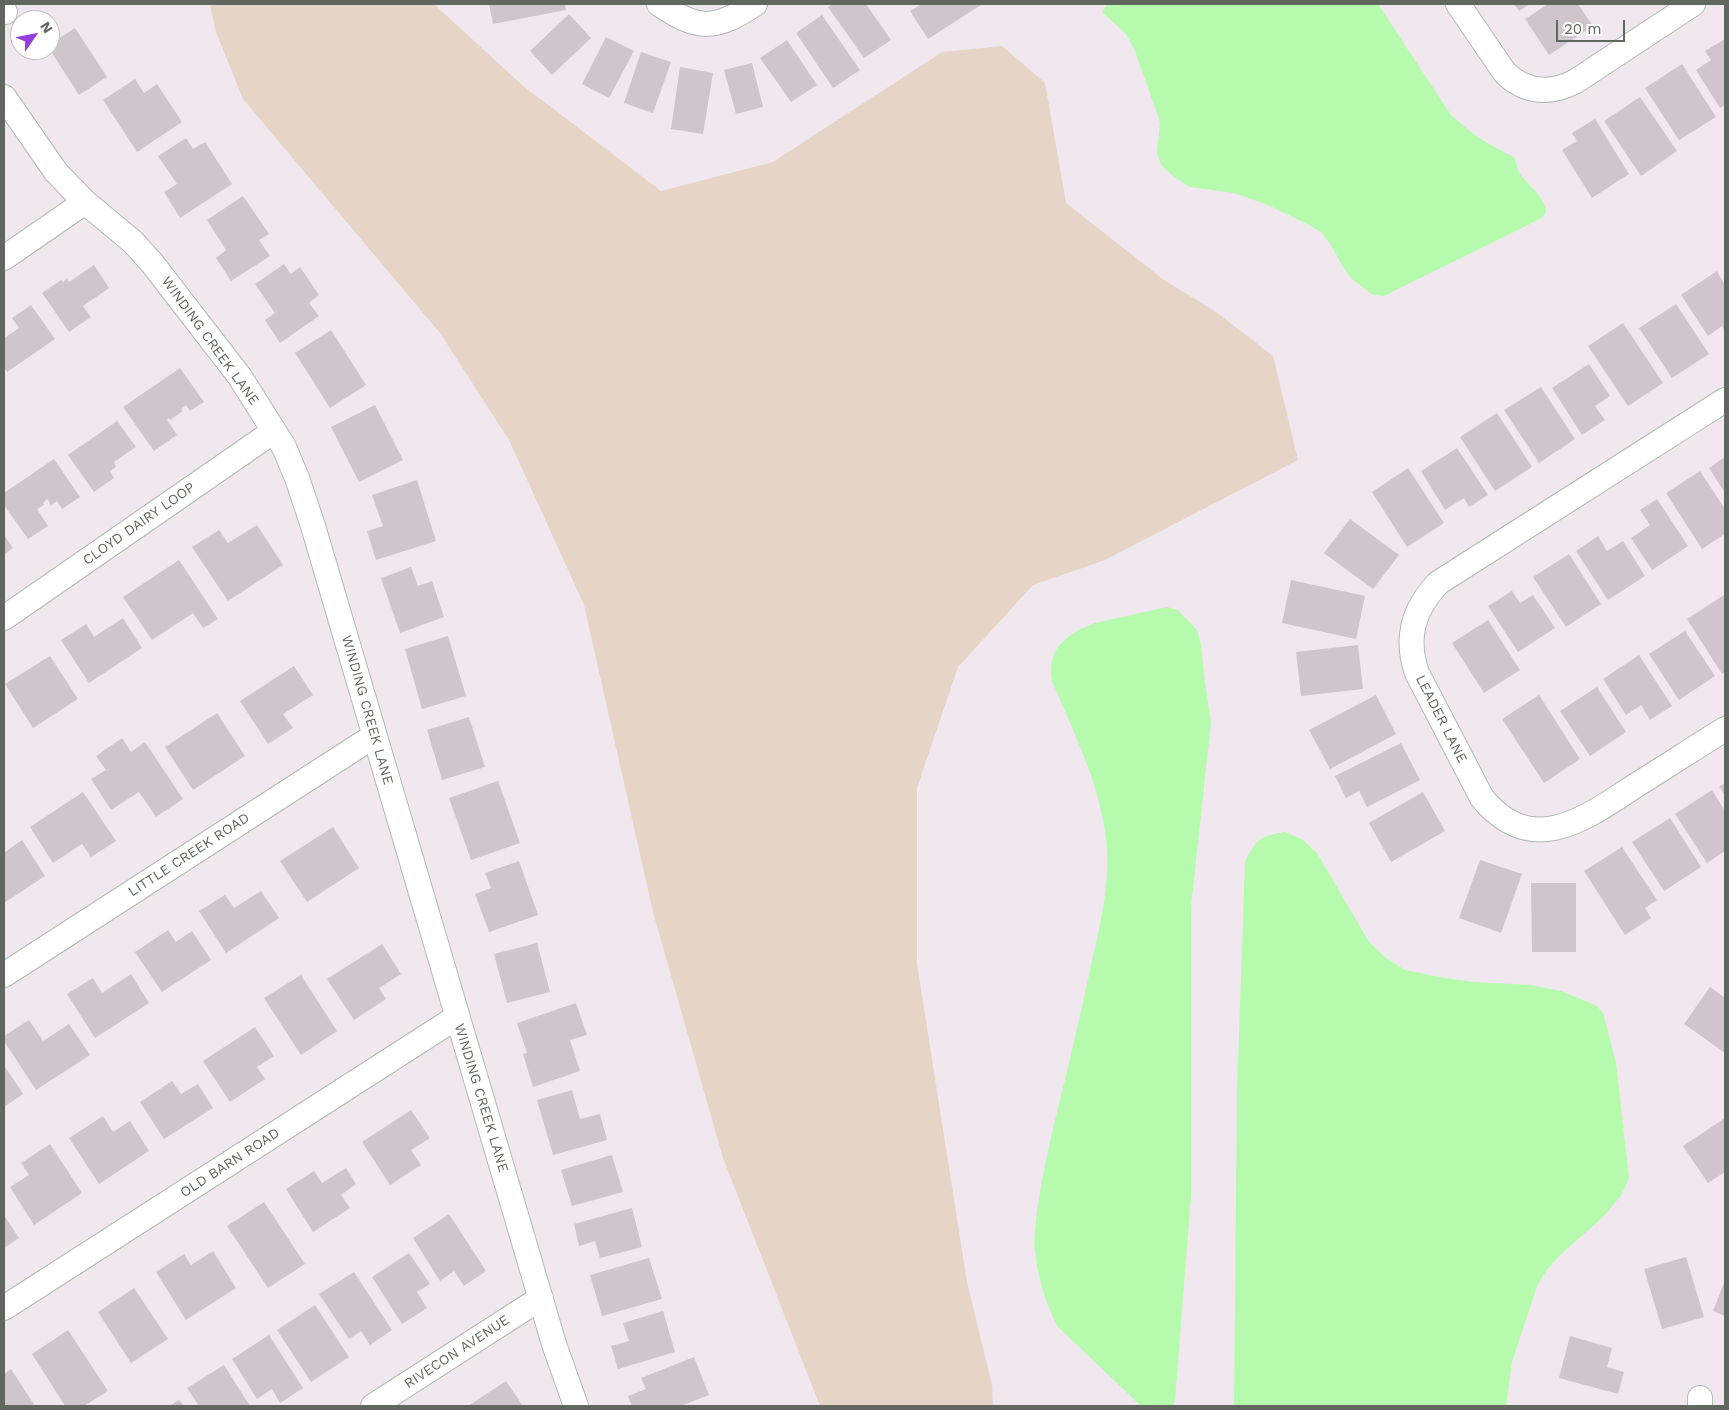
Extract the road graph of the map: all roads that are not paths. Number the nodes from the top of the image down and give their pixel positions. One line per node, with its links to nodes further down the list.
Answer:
1 (659, 4): 2 (street)
2 (755, 4)
3 (1458, 4): 4 (street)
4 (1693, 4)
5 (4, 96): 6 (street, WINDING CREEK LANE)
6 (85, 202): 7 (street); 9 (street, WINDING CREEK LANE)
7 (4, 258)
8 (1725, 400): 11 (street, LEADER LANE)
9 (274, 431): 10 (street, CLOYD DAIRY LOOP); 12 (street, WINDING CREEK LANE)
10 (4, 618)
11 (1725, 728)
12 (374, 736): 13 (street, LITTLE CREEK ROAD); 14 (street, WINDING CREEK LANE)
13 (4, 975)
14 (457, 1017): 15 (street, WINDING CREEK LANE); 16 (street, OLD BARN ROAD)
15 (541, 1298): 17 (street, RIVECON AVENUE); 18 (street, WINDING CREEK LANE)
16 (4, 1308)
17 (373, 1406)
18 (576, 1406)

